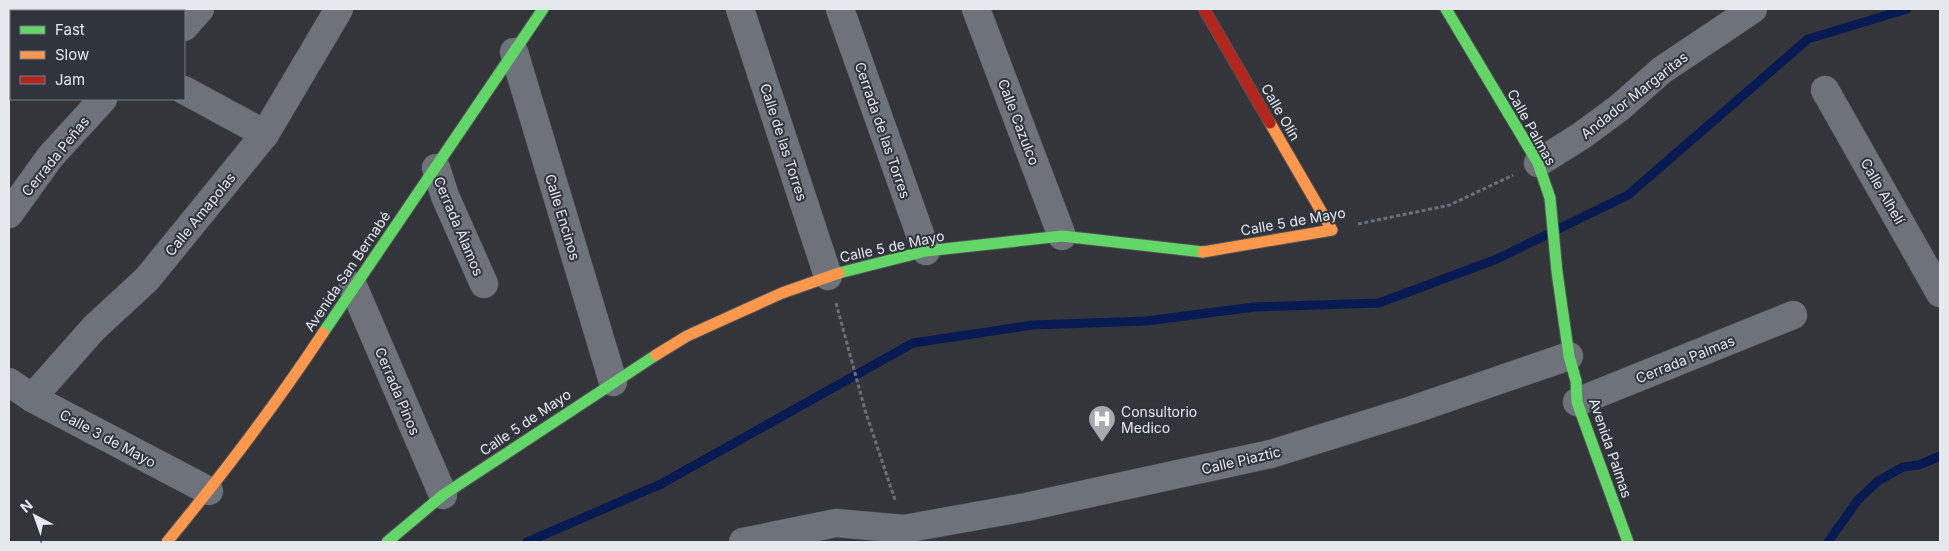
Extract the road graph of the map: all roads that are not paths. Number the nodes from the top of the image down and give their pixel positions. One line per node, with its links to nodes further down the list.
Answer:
1 (200, 9): 10 (street)
2 (339, 9): 15 (street, Calle Amapolas)
3 (543, 9): 11 (street, Avenida San Bernabé)
4 (740, 9): 23 (street, Calle de las Torres)
5 (840, 9): 21 (street, Cerrada de las Torres)
6 (976, 9): 20 (street, Calle Cazulco)
7 (1204, 9): 19 (street, Calle Olín)
8 (1446, 9): 16 (street, Calle Palmas)
9 (1753, 9): 16 (street, Andador Margaritas)
10 (185, 26)
11 (514, 52): 17 (street, Avenida San Bernabé); 30 (street, Calle Encinos)
12 (1825, 90): 26 (street, Calle Alhelí)
13 (185, 91): 15 (street)
14 (101, 100): 18 (street, Cerrada Peñas)
15 (265, 134): 31 (street, Calle Amapolas)
16 (1538, 163): 22 (street, Calle Palmas)
17 (436, 168): 24 (street, Cerrada Álamos); 25 (street, Avenida San Bernabé)
18 (9, 214)
19 (1332, 230): 20 (street, Calle 5 de Mayo)
20 (1062, 236): 21 (street, Calle 5 de Mayo)
21 (926, 251): 23 (street, Calle 5 de Mayo)
22 (1557, 272): 28 (street, Avenida Palmas)
23 (828, 276): 30 (street, Calle 5 de Mayo)
24 (484, 284)
25 (353, 286): 33 (street, Avenida San Bernabé); 34 (street, Cerrada Pinos)
26 (1940, 293)
27 (1793, 315): 32 (street, Cerrada Palmas)
28 (1569, 356): 32 (street, Avenida Palmas); 35 (street, Calle Piaztic)
29 (9, 382): 31 (street, Calle 3 de Mayo)
30 (612, 382): 34 (street, Calle 5 de Mayo)
31 (32, 398): 33 (street, Calle 3 de Mayo)
32 (1578, 402): 39 (street, Avenida Palmas)
33 (209, 491): 36 (street, Avenida San Bernabé)
34 (443, 495): 37 (street, Calle 5 de Mayo)
35 (905, 536): 38 (street, Calle Piaztic)
36 (166, 542)
37 (387, 542)
38 (743, 542)
39 (1628, 542)

